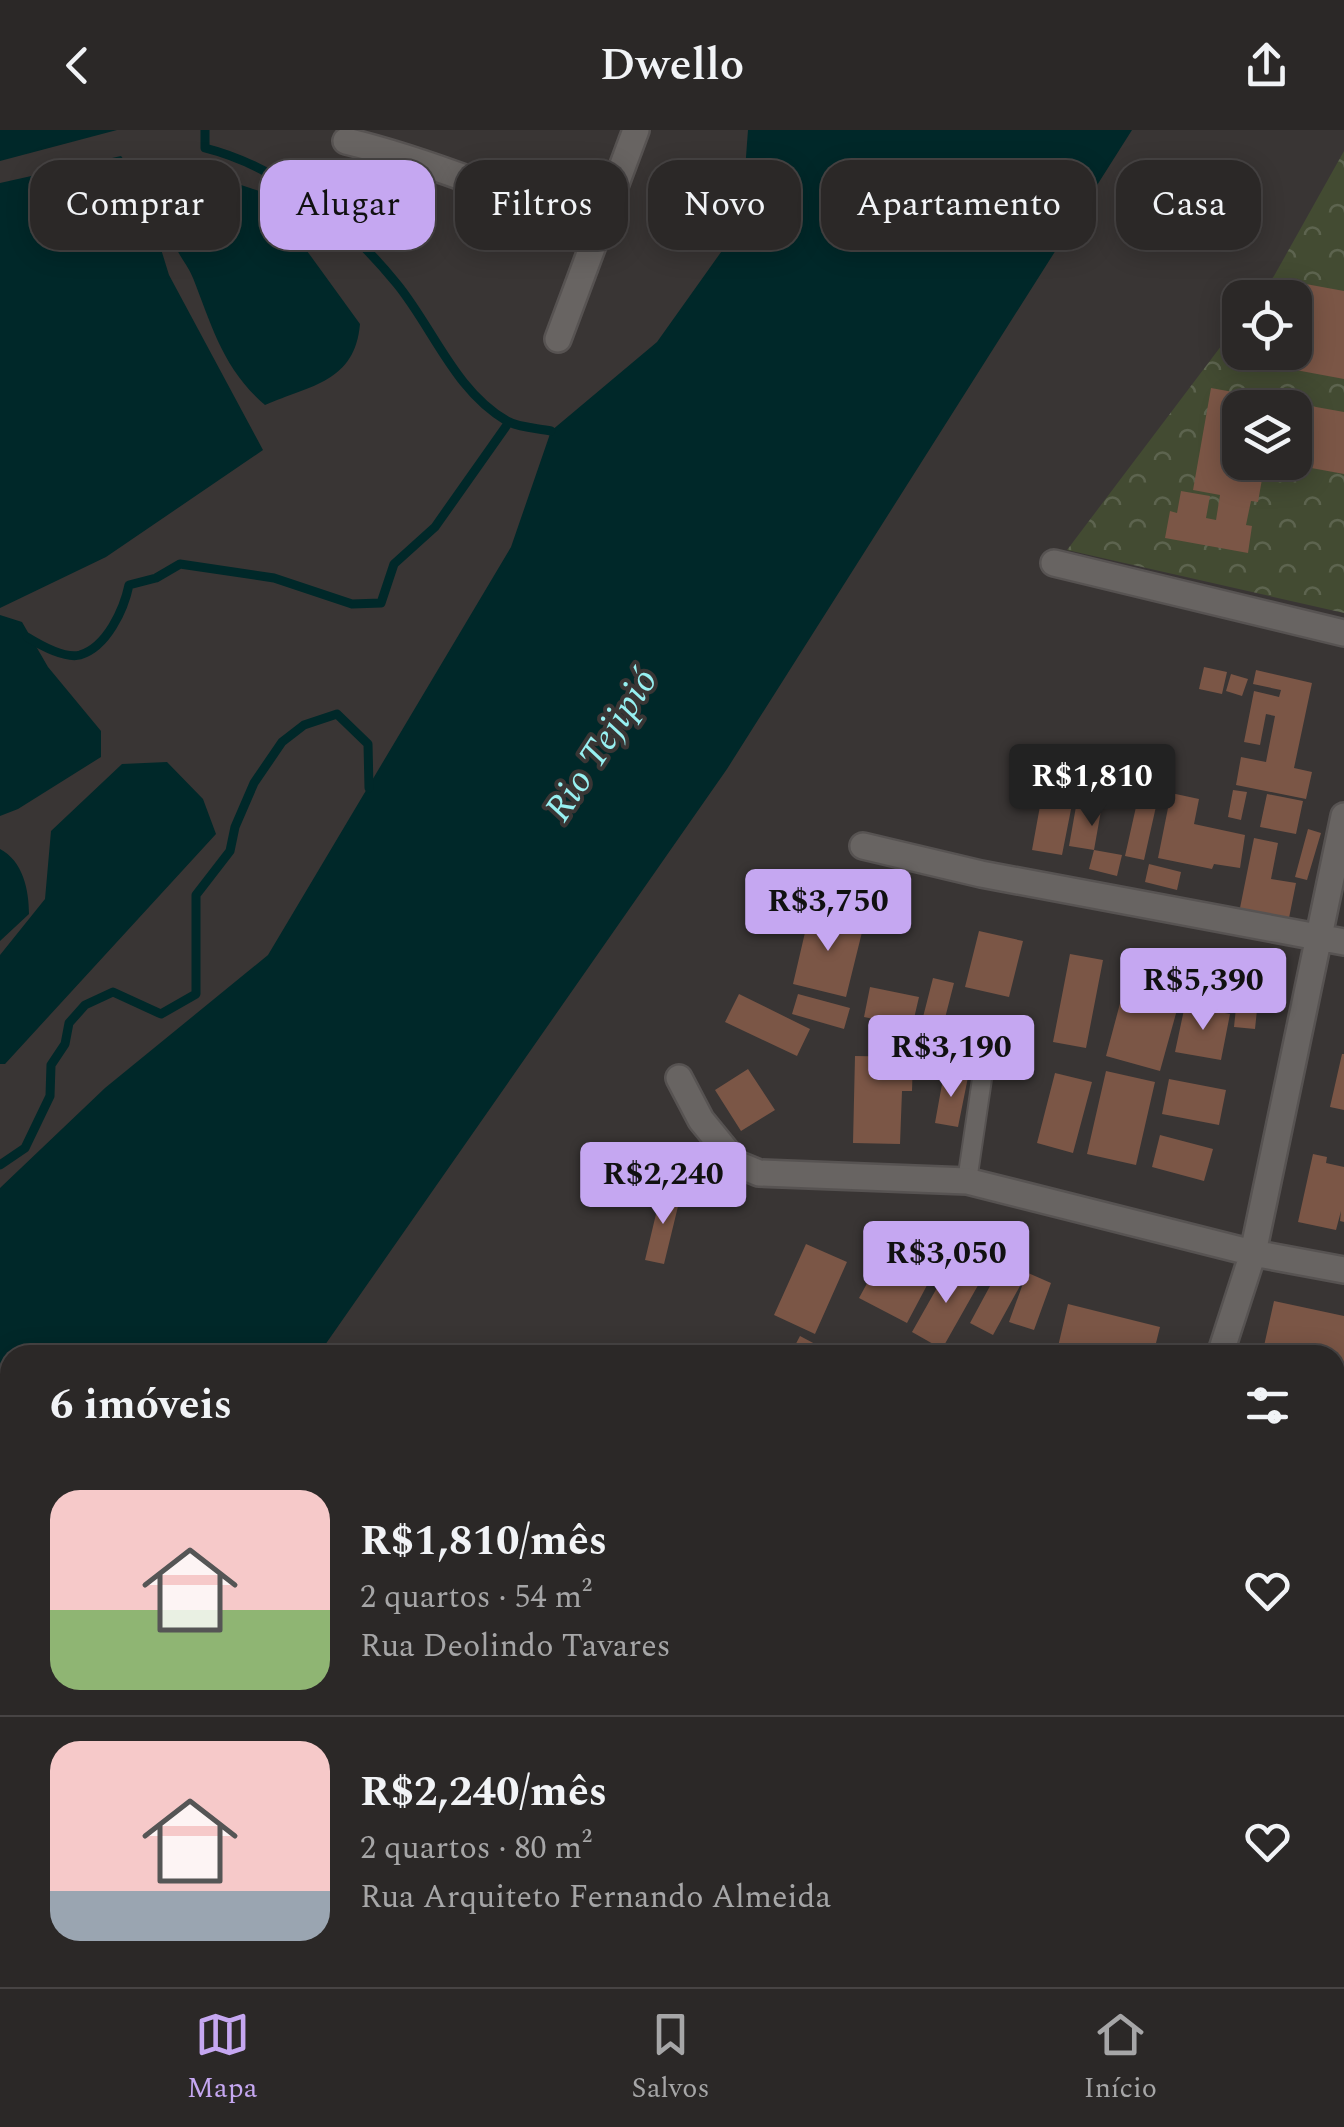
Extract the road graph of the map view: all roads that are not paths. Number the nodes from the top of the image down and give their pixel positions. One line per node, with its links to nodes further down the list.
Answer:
1 (636, 130): 3 (street)
2 (346, 141): 4 (street)
3 (625, 160)
4 (455, 176)
5 (593, 250): 6 (street)
6 (558, 338)
7 (1054, 563): 8 (street)
8 (1344, 633)
9 (1344, 816): 11 (street)
10 (863, 846): 11 (street)
11 (1331, 939): 15 (street)
12 (679, 1078): 14 (street)
13 (982, 1079): 14 (lane)
14 (967, 1182): 15 (street)
15 (1253, 1254): 16 (street); 17 (street)
16 (1344, 1270)
17 (1223, 1345)

